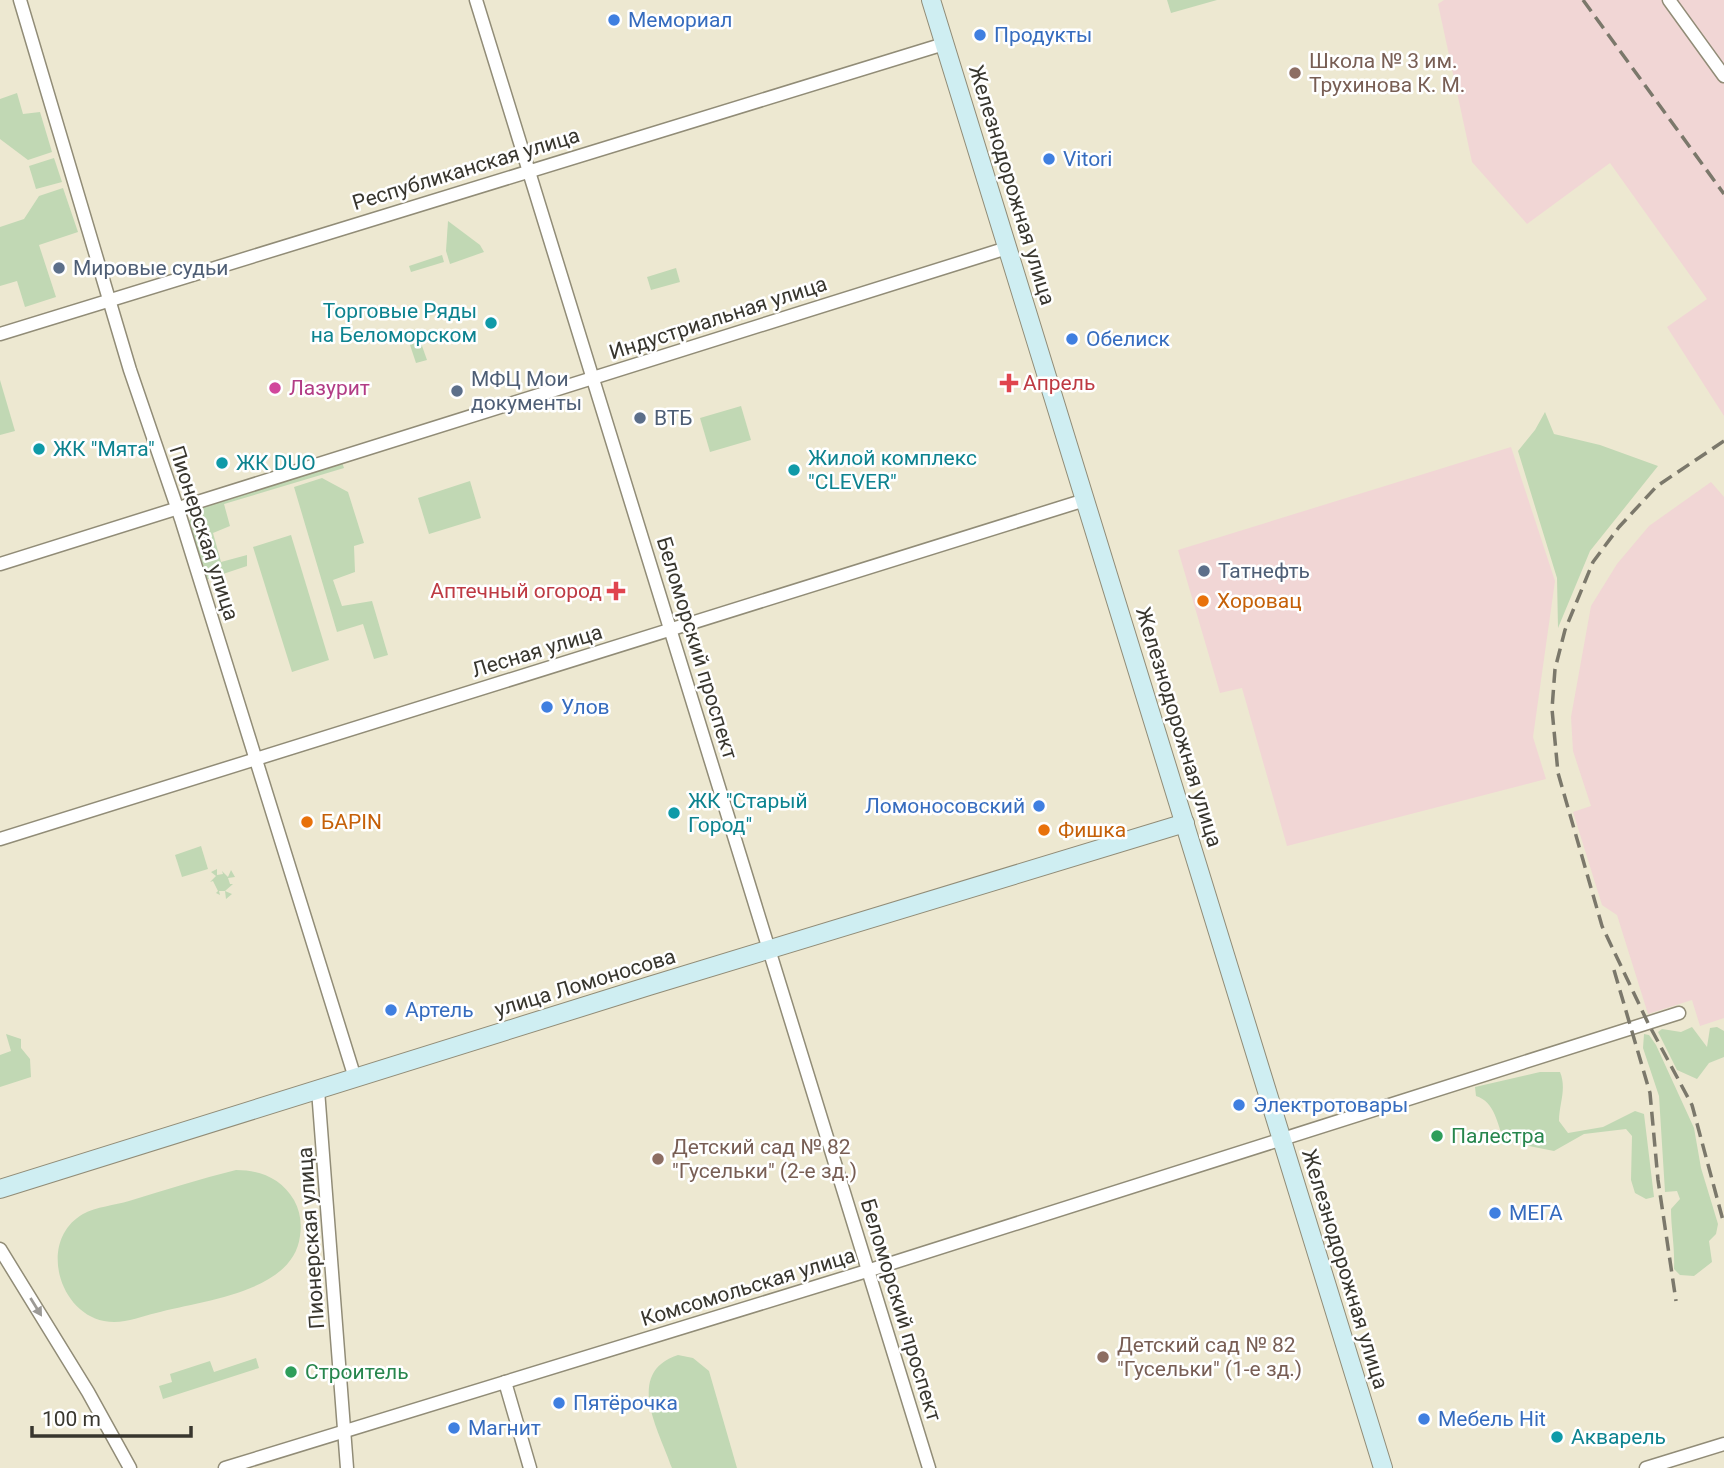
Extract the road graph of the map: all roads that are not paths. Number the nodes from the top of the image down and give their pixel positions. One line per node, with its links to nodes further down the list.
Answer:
1 (20, 0): 9 (street, Пионерская улица)
2 (476, 0): 7 (street, Беломорский проспект)
3 (931, 0): 5 (main road, Железнодорожная улица)
4 (1669, 0): 6 (street)
5 (944, 44): 7 (street, Республиканская улица); 8 (main road, Железнодорожная улица)
6 (1724, 76)
7 (529, 169): 9 (street, Республиканская улица); 11 (street, Беломорский проспект)
8 (1007, 248): 11 (street, Индустриальная улица); 12 (main road, Железнодорожная улица)
9 (109, 300): 10 (street, Республиканская улица); 13 (street, Пионерская улица)
10 (0, 334)
11 (594, 377): 13 (street, Индустриальная улица); 15 (street, Беломорский проспект)
12 (1085, 500): 15 (street, Лесная улица); 17 (main road, Железнодорожная улица)
13 (177, 508): 14 (street, Индустриальная улица); 16 (street, Пионерская улица)
14 (0, 564)
15 (672, 629): 16 (street, Лесная улица); 19 (street, Беломорский проспект)
16 (256, 759): 18 (street, Лесная улица); 21 (street, Пионерская улица)
17 (1185, 823): 19 (main road, улица Ломоносова); 23 (main road, Железнодорожная улица)
18 (0, 839)
19 (771, 949): 21 (main road, улица Ломоносова); 26 (street, Беломорский проспект)
20 (1679, 1013): 23 (street, Комсомольская улица)
21 (355, 1078): 22 (main road, улица Ломоносова)
22 (318, 1090): 24 (main road, улица Ломоносова); 28 (street, Пионерская улица)
23 (1282, 1139): 26 (street, Комсомольская улица); 35 (main road, Железнодорожная улица)
24 (0, 1189)
25 (0, 1249): 30 (street, one-way to 30)
26 (870, 1270): 27 (street, Комсомольская улица); 34 (street, Беломорский проспект)
27 (505, 1382): 28 (street, Комсомольская улица); 33 (street)
28 (344, 1431): 31 (street, Комсомольская улица); 32 (street, Пионерская улица)
29 (1724, 1444): 36 (street)
30 (130, 1468)
31 (225, 1468)
32 (347, 1468)
33 (530, 1468)
34 (929, 1468)
35 (1383, 1468)
36 (1646, 1468)

